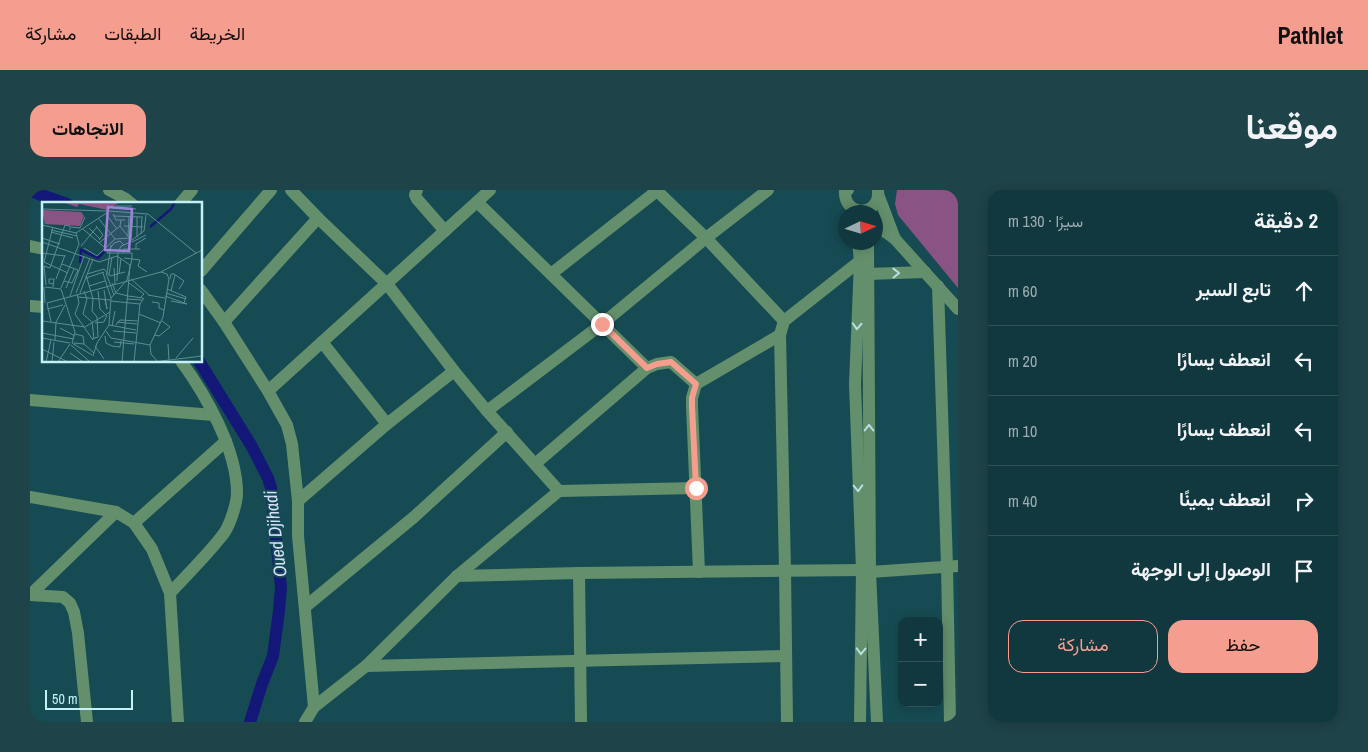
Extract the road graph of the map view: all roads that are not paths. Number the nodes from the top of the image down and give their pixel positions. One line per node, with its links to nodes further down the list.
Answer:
1 (109, 190): 11 (street)
2 (192, 190): 12 (street)
3 (271, 190): 24 (street)
4 (291, 190): 16 (street)
5 (417, 190): 18 (street)
6 (490, 190): 13 (street)
7 (657, 190): 19 (street); 26 (street)
8 (768, 190): 19 (street)
9 (848, 190): 14 (street)
10 (878, 192): 15 (street); 20 (street)
11 (130, 202)
12 (182, 202)
13 (478, 202): 18 (street); 26 (street)
14 (849, 205)
15 (874, 205)
16 (318, 218): 28 (street); 33 (street)
17 (883, 230): 20 (street)
18 (445, 231): 28 (street)
19 (706, 238): 32 (street); 34 (street)
20 (895, 239): 25 (street)
21 (859, 250): 23 (street)
22 (868, 250): 27 (street)
23 (860, 262): 32 (street); 41 (street, one-way to 41)
24 (202, 270)
25 (925, 272): 27 (street, one-way to 25); 29 (street)
26 (551, 274): 34 (street)
27 (868, 274): 42 (street)
28 (387, 284): 36 (street); 39 (street)
29 (938, 286): 31 (street); 57 (street)
30 (202, 291): 33 (street)
31 (958, 309)
32 (784, 321): 35 (street)
33 (224, 322): 43 (street)
34 (602, 324): 38 (street); 45 (street)
35 (780, 335): 40 (street); 58 (street)
36 (322, 342): 43 (street); 47 (street)
37 (182, 362): 46 (street)
38 (647, 368): 40 (street); 50 (street)
39 (454, 371): 45 (street); 47 (street)
40 (696, 384): 51 (street)
41 (854, 384): 42 (street); 59 (street, one-way to 59)
42 (869, 384): 59 (street, one-way to 42)
43 (268, 391): 54 (street)
44 (30, 400): 46 (street)
45 (487, 411): 48 (street)
46 (214, 415): 49 (street)
47 (387, 424): 54 (street)
48 (507, 432): 50 (street); 65 (street)
49 (226, 441): 56 (street); 63 (street)
50 (536, 464): 52 (street)
51 (696, 488): 52 (street); 60 (street)
52 (559, 492): 62 (street)
53 (30, 497): 55 (street)
54 (298, 501): 65 (street)
55 (116, 512): 56 (street); 64 (street)
56 (134, 523): 63 (street)
57 (952, 566): 59 (street); 77 (street)
58 (786, 570): 59 (street); 60 (street); 66 (street)
59 (866, 571): 75 (street, one-way to 75); 76 (street)
60 (698, 572): 61 (street)
61 (579, 573): 62 (street); 67 (street)
62 (457, 576): 68 (street)
63 (170, 593): 71 (street)
64 (30, 595): 70 (street)
65 (305, 607): 69 (street)
66 (786, 656): 67 (street); 74 (street)
67 (580, 661): 68 (street); 73 (street)
68 (366, 666): 69 (street)
69 (314, 707): 72 (street)
70 (87, 722)
71 (178, 722)
72 (305, 722)
73 (581, 722)
74 (787, 722)
75 (860, 722)
76 (877, 722)
77 (950, 722)

